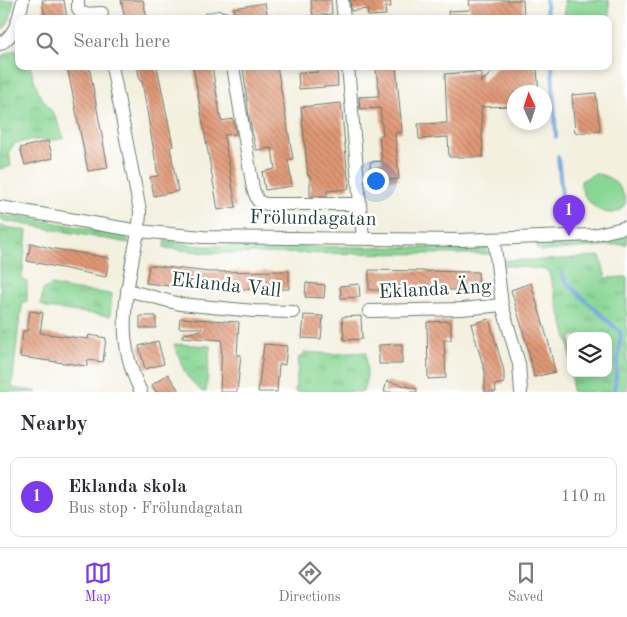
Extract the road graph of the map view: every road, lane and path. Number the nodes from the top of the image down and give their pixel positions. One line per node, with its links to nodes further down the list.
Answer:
1 (23, 0): 5 (street)
2 (78, 0): 4 (street)
3 (342, 0): 6 (street)
4 (101, 10)
5 (19, 15)
6 (344, 15)
7 (15, 28): 8 (street)
8 (0, 44)
9 (113, 70): 15 (street)
10 (234, 70): 12 (street)
11 (348, 70): 12 (street)
12 (360, 204): 16 (street)
13 (0, 207): 15 (street, Frölundagatan)
14 (627, 227): 17 (street, Frölundagatan)
15 (139, 231): 16 (street, Frölundagatan); 18 (street)
16 (363, 239): 17 (street, Frölundagatan)
17 (494, 239): 19 (street, Eklanda Äng)
18 (127, 290): 21 (street, Eklanda Vall); 22 (street)
19 (502, 305): 20 (street, Eklanda Äng); 23 (street, Eklanda Äng)
20 (369, 311)
21 (293, 312)
22 (141, 392)
23 (521, 392)

